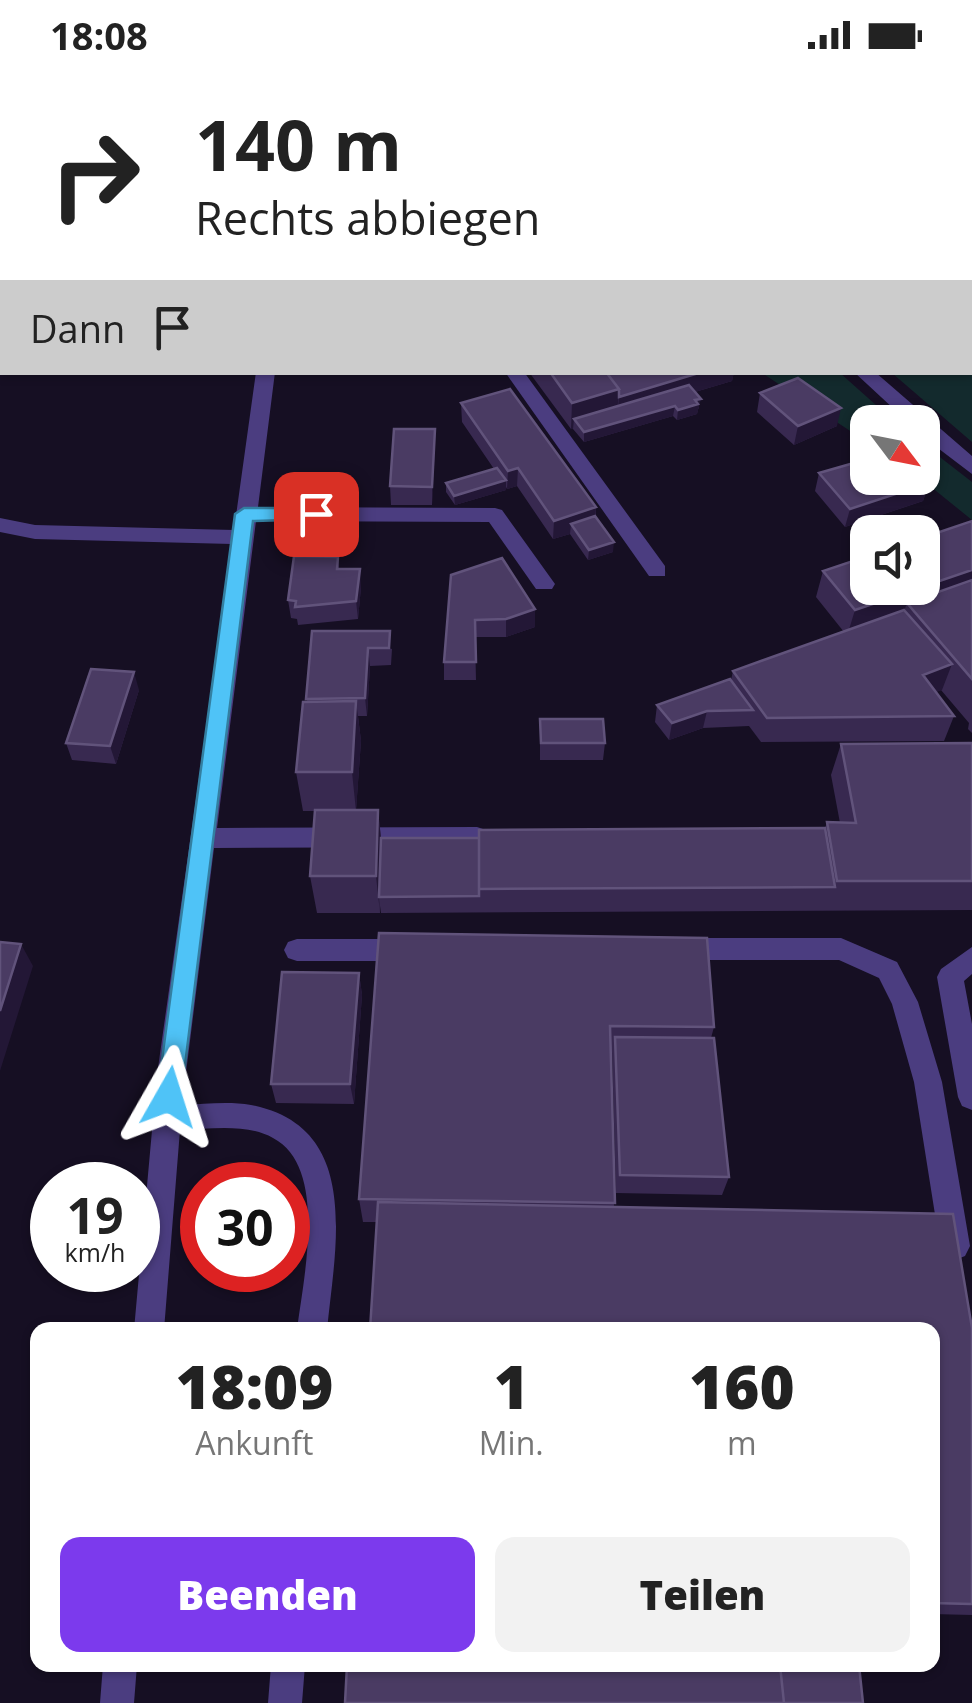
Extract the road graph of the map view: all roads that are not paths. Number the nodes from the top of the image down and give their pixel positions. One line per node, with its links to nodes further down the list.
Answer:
1 (266, 375): 8 (street)
2 (516, 375): 9 (street)
3 (865, 375): 4 (street)
4 (899, 405)
5 (940, 440): 6 (street)
6 (972, 468)
7 (0, 525): 8 (street)
8 (242, 526): 10 (street); 11 (street)
9 (657, 571)
10 (544, 584)
11 (202, 838): 12 (street); 18 (street)
12 (477, 838)
13 (646, 949): 19 (street)
14 (297, 950): 15 (street)
15 (433, 950)
16 (972, 958): 17 (street)
17 (972, 1097)
18 (167, 1118): 20 (street); 21 (street)
19 (960, 1273)
20 (150, 1322)
21 (313, 1322)
22 (119, 1672): 24 (street)
23 (287, 1672): 25 (street)
24 (117, 1703)
25 (285, 1703)

